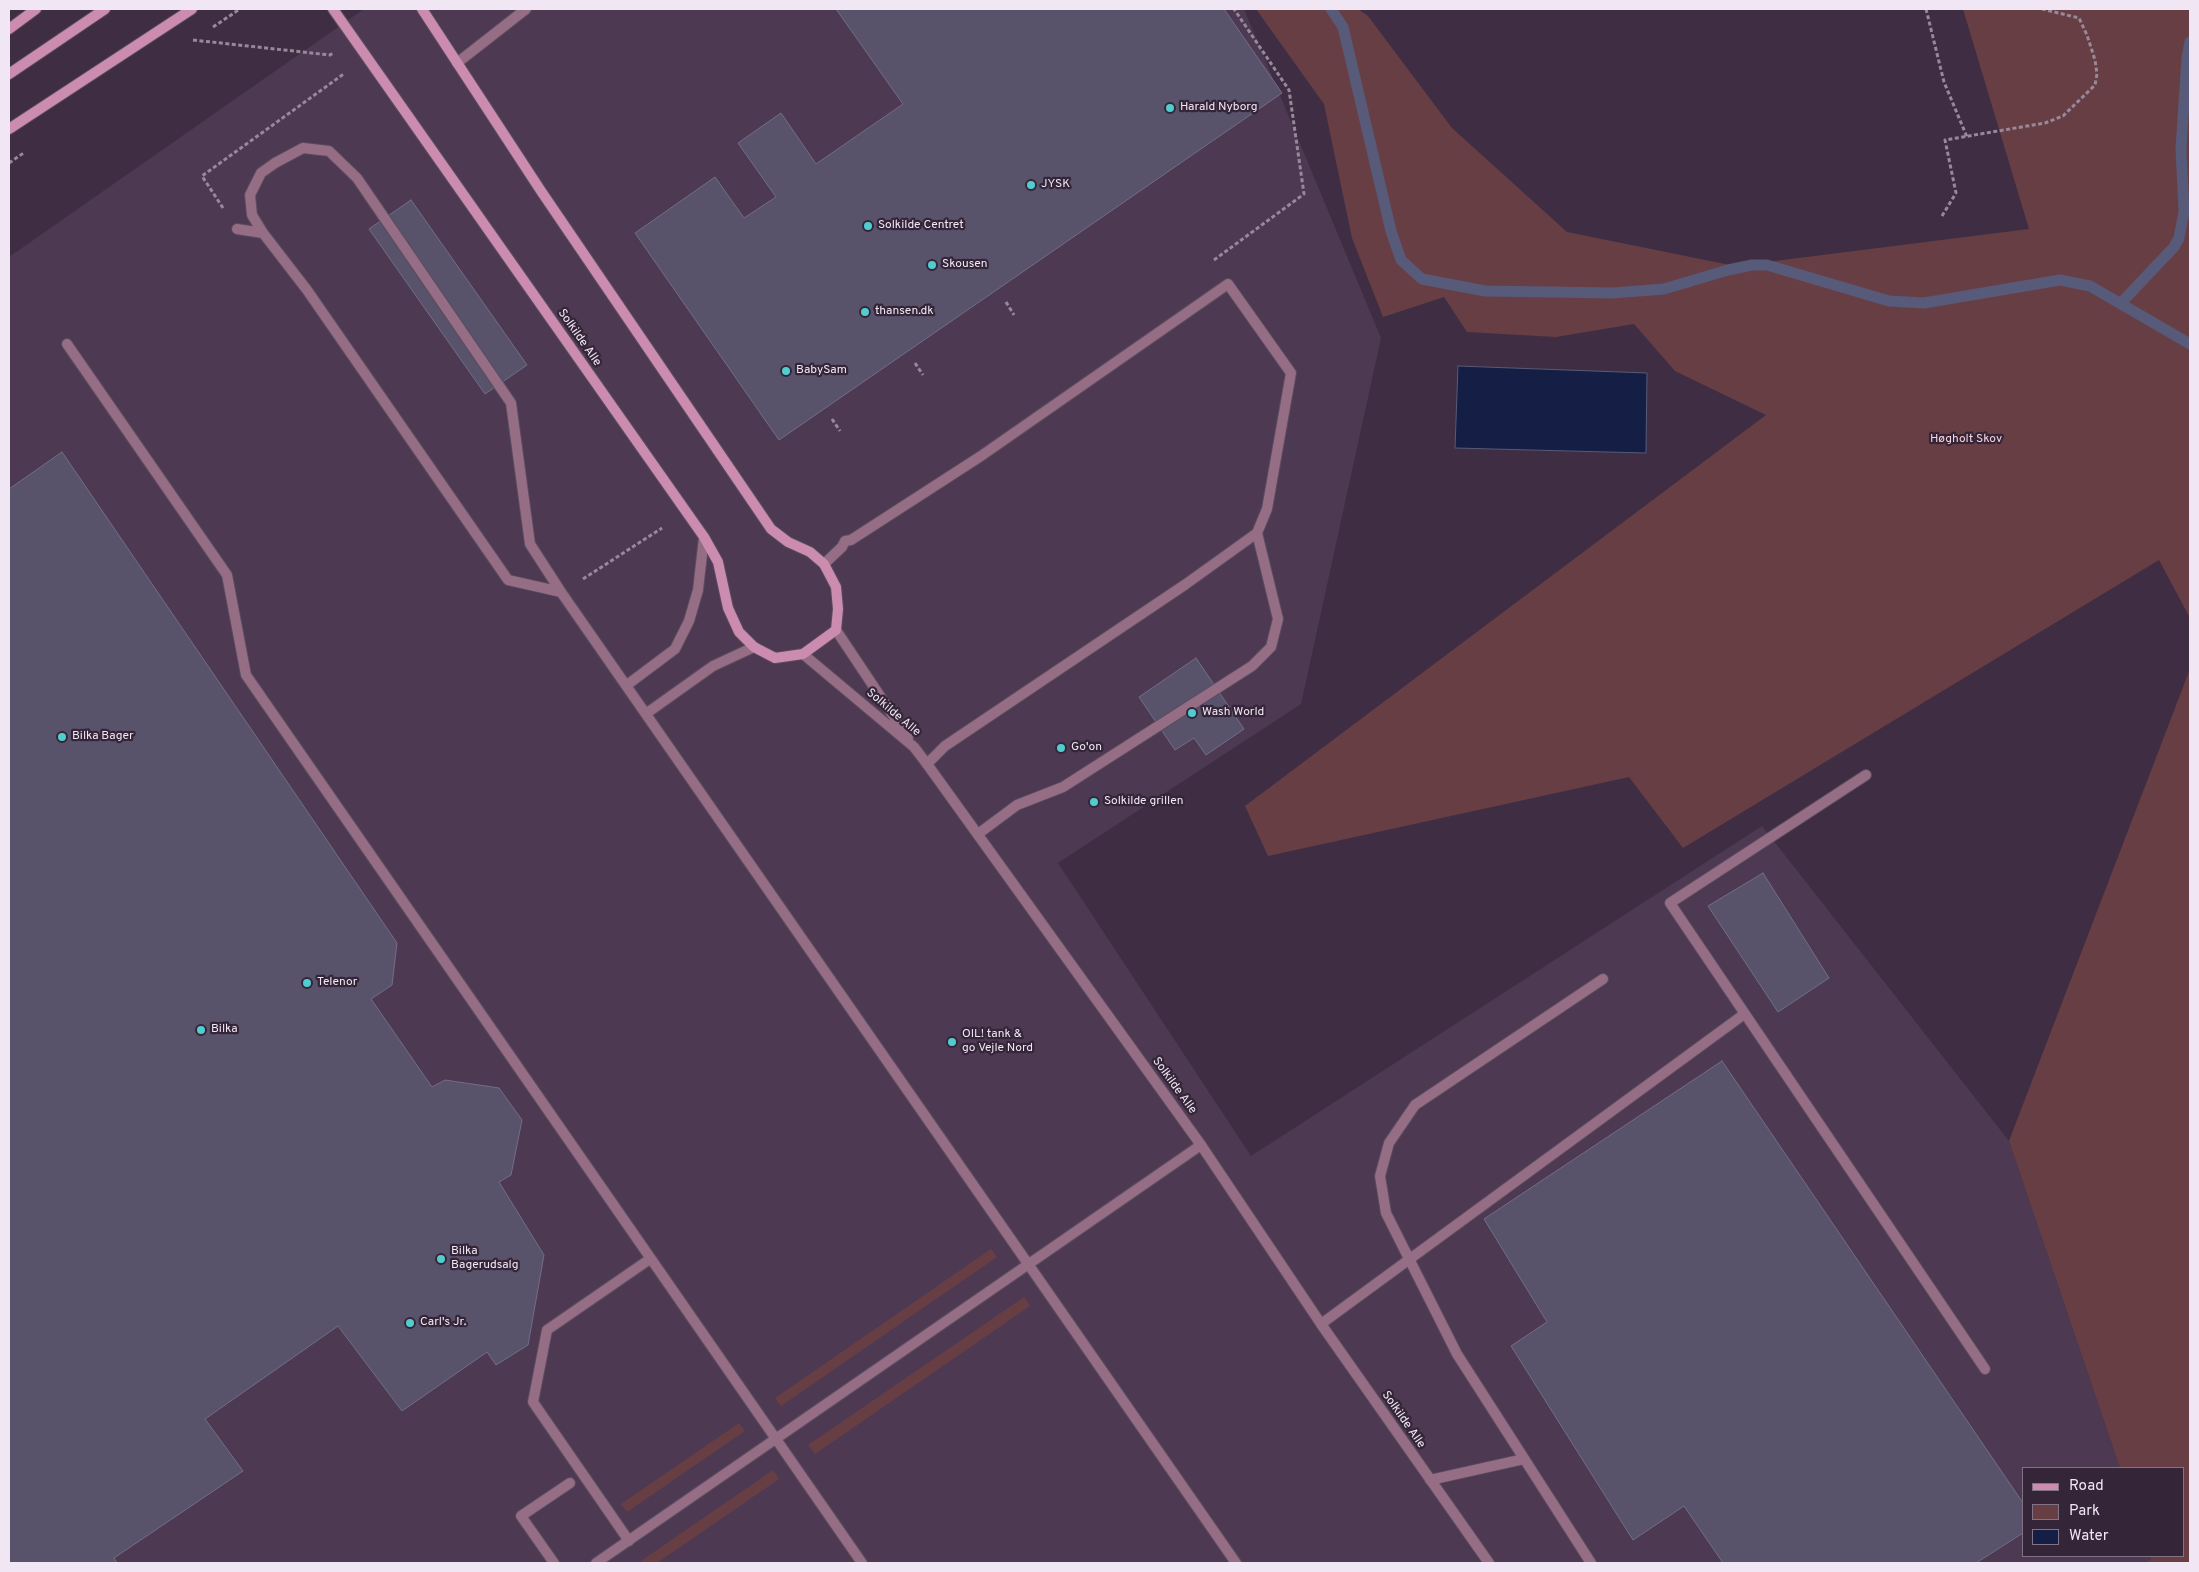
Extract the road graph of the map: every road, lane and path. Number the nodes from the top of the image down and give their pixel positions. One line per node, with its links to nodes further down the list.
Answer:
1 (36, 9): 10 (street)
2 (105, 9): 15 (street)
3 (192, 9): 16 (street)
4 (333, 9): 11 (street, Solkilde Alle)
5 (422, 9): 13 (street)
6 (526, 9): 13 (street)
7 (1234, 9): 21 (path)
8 (1926, 9): 17 (path)
9 (2042, 9): 17 (path)
10 (9, 29)
11 (353, 37): 12 (path); 31 (street, Solkilde Alle)
12 (193, 40)
13 (457, 63): 32 (street)
14 (346, 73): 19 (path)
15 (9, 74)
16 (9, 129)
17 (1967, 136): 18 (path)
18 (1942, 216)
19 (236, 229): 20 (street)
20 (263, 233): 33 (street); 33 (street)
21 (1214, 260)
22 (1006, 302): 23 (path)
23 (1014, 315)
24 (67, 344): 46 (street)
25 (915, 364): 26 (path)
26 (923, 375)
27 (832, 419): 28 (path)
28 (840, 431)
29 (662, 528): 33 (path)
30 (1257, 533): 32 (street); 40 (street); 42 (street)
31 (704, 536): 35 (street, Solkilde Alle); 37 (street)
32 (824, 564): 34 (street)
33 (561, 592): 37 (street)
34 (836, 630): 36 (street, Solkilde Alle); 39 (street)
35 (754, 647): 36 (street, Solkilde Alle); 38 (street)
36 (803, 654): 39 (street, Solkilde Alle)
37 (628, 685): 38 (street)
38 (646, 713): 48 (street)
39 (914, 747): 40 (street, Solkilde Alle)
40 (927, 764): 42 (street, Solkilde Alle)
41 (1866, 775): 44 (street)
42 (978, 834): 45 (street, Solkilde Alle)
43 (1603, 979): 47 (street)
44 (1743, 1015): 47 (street); 50 (street)
45 (1201, 1145): 48 (street); 49 (street, Solkilde Alle)
46 (650, 1258): 51 (street); 55 (street)
47 (1410, 1259): 49 (street); 52 (street)
48 (1029, 1264): 51 (street); 59 (street)
49 (1321, 1324): 53 (street, Solkilde Alle)
50 (1984, 1369)
51 (776, 1439): 55 (street); 58 (street)
52 (1524, 1458): 53 (street); 61 (street)
53 (1430, 1480): 60 (street, Solkilde Alle)
54 (570, 1483): 56 (street)
55 (629, 1541): 57 (street)
56 (554, 1563)
57 (596, 1563)
58 (862, 1563)
59 (1236, 1563)
60 (1489, 1563)
61 (1591, 1563)

